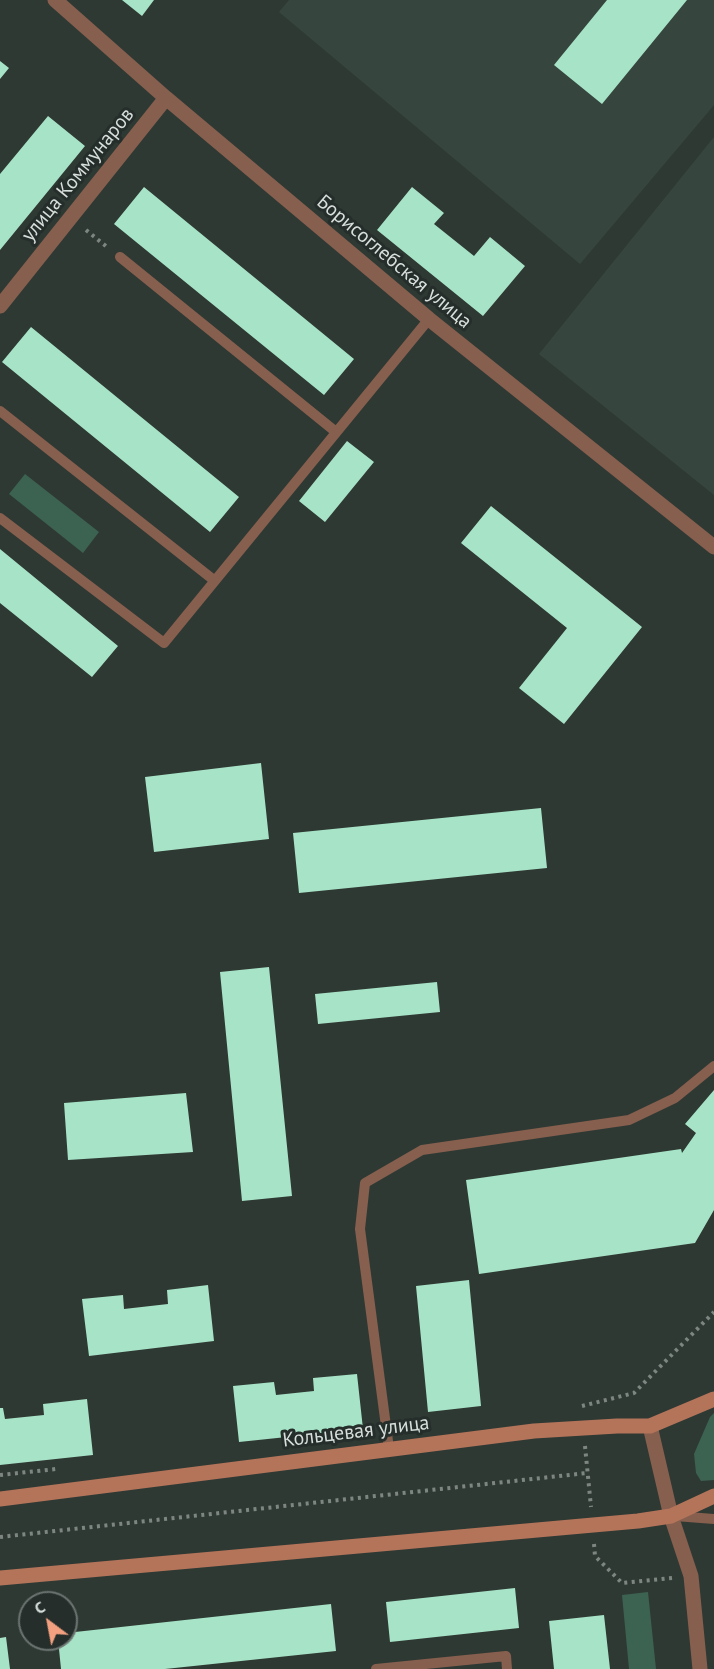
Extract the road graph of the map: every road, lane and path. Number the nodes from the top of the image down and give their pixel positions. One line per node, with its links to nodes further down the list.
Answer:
1 (55, 0): 2 (street, Борисоглебская улица)
2 (166, 98): 5 (street, улица Коммунаров); 6 (street, Борисоглебская улица)
3 (86, 230): 4 (path)
4 (120, 257): 8 (lane)
5 (0, 306)
6 (429, 319): 8 (lane); 10 (street, Борисоглебская улица)
7 (0, 411): 11 (lane)
8 (336, 432): 11 (lane)
9 (0, 518): 11 (lane)
10 (714, 547)
11 (215, 581)
12 (714, 1066): 17 (lane)
13 (714, 1399): 15 (main road, Кольцевая улица)
14 (584, 1406): 16 (path)
15 (650, 1426): 16 (main road, Кольцевая улица); 21 (street)
16 (584, 1427): 17 (main road, Кольцевая улица); 18 (path)
17 (389, 1449): 20 (main road, Кольцевая улица)
18 (587, 1473): 23 (path); 24 (path)
19 (714, 1496): 21 (main road)
20 (0, 1499)
21 (671, 1516): 22 (lane); 23 (main road); 29 (street)
22 (714, 1520)
23 (593, 1524): 25 (main road); 26 (path)
24 (0, 1537)
25 (0, 1578)
26 (622, 1583)
27 (376, 1669): 28 (lane)
28 (507, 1669)
29 (700, 1669)

